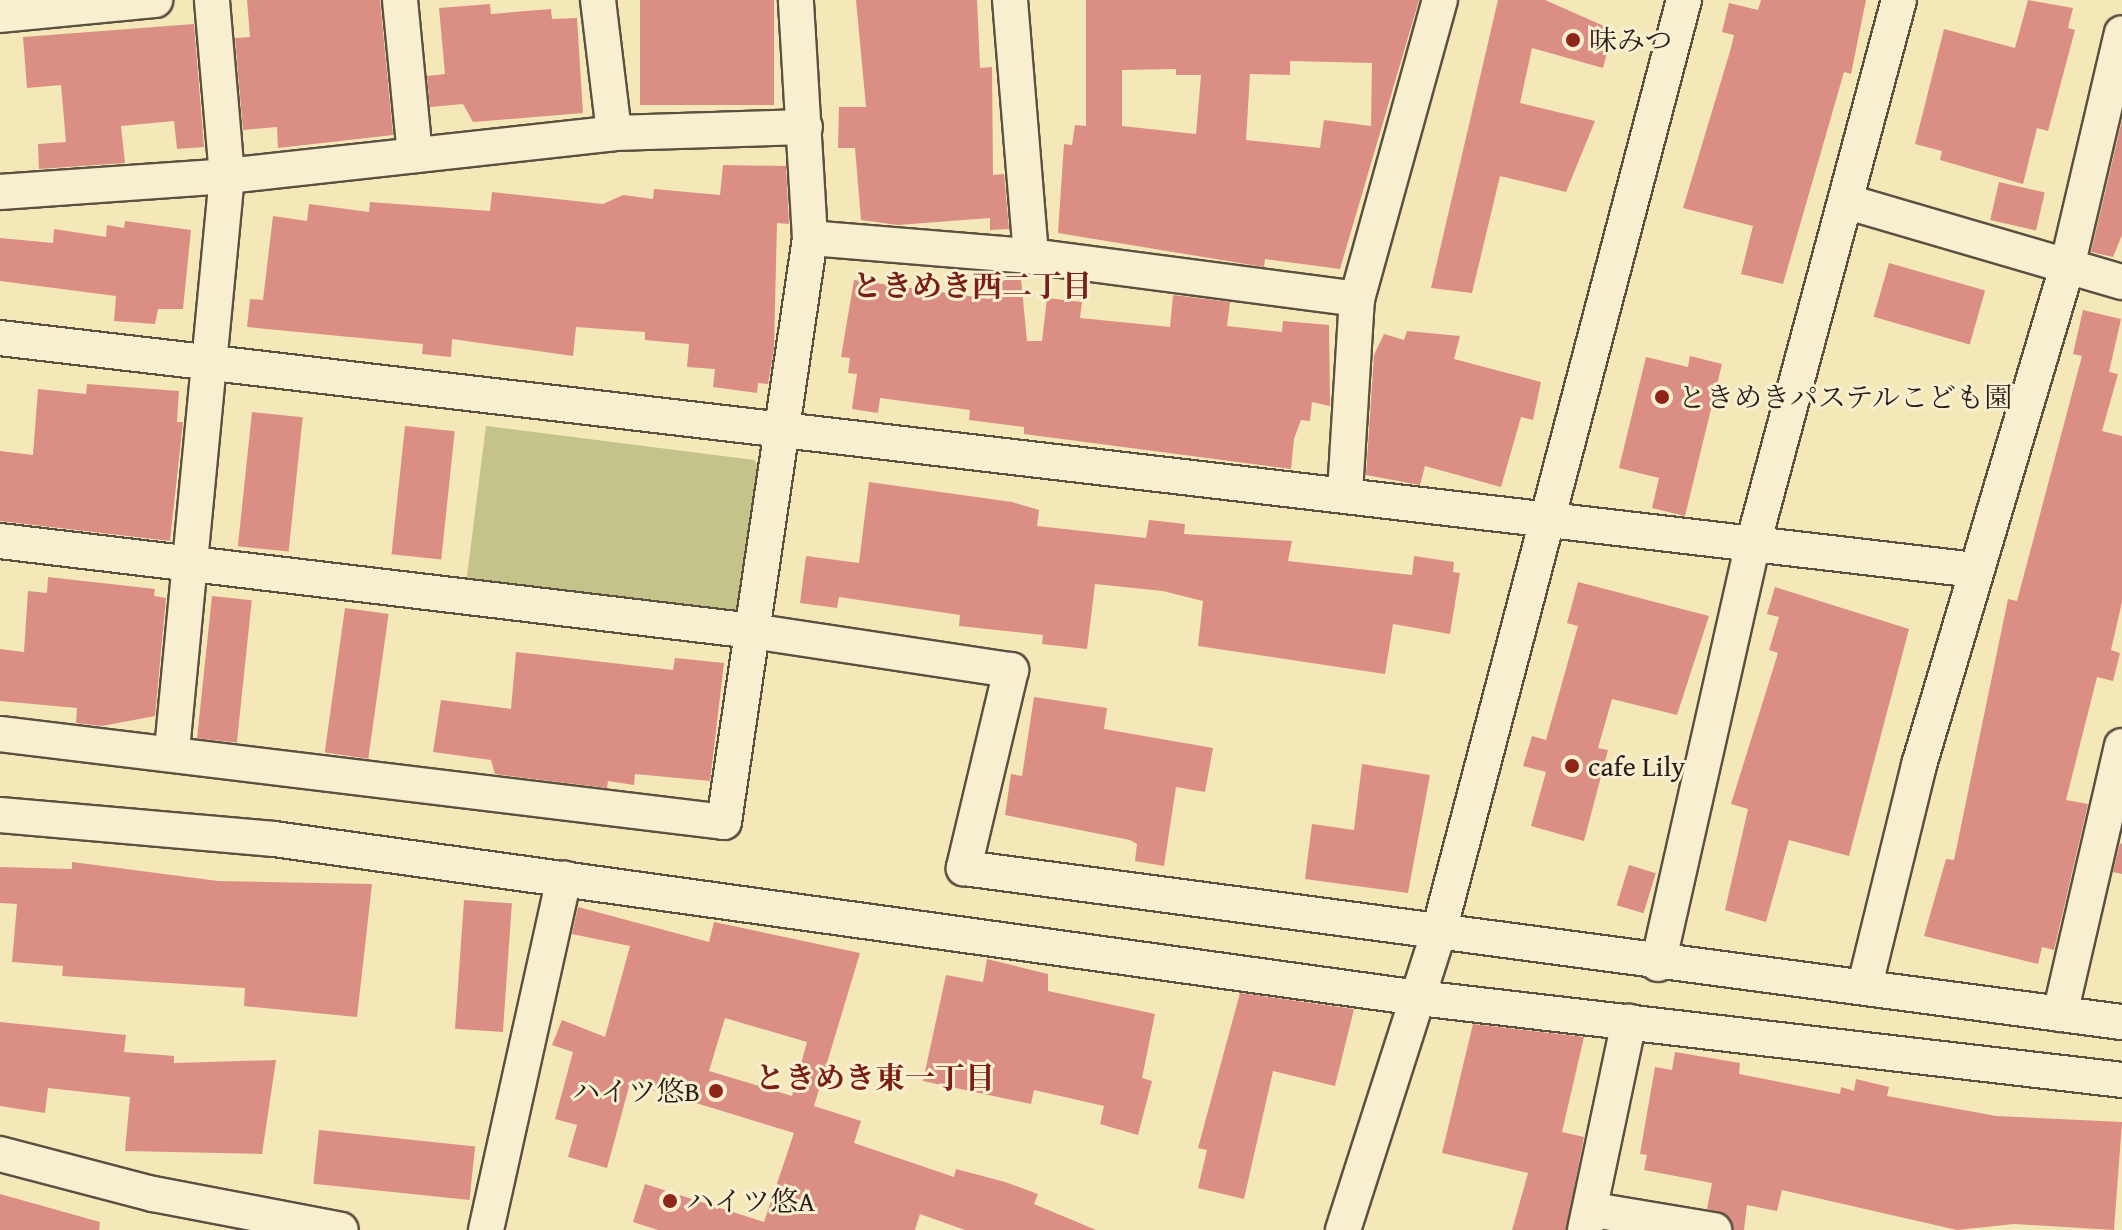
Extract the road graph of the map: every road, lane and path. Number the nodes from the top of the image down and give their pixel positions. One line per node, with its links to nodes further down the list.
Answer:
1 (155, 0): 10 (street)
2 (212, 0): 15 (street)
3 (400, 0): 14 (street)
4 (598, 0): 13 (street)
5 (796, 0): 12 (street)
6 (1010, 0): 19 (street)
7 (1440, 0): 22 (street)
8 (1684, 0): 27 (street)
9 (1899, 0): 17 (street)
10 (20, 9)
11 (2122, 33): 20 (street)
12 (805, 127): 13 (street); 18 (street)
13 (614, 133): 14 (street)
14 (415, 155): 15 (street)
15 (227, 176): 16 (street); 24 (street)
16 (0, 192)
17 (1848, 202): 20 (street); 29 (street)
18 (810, 238): 19 (street); 25 (street)
19 (1031, 256): 22 (street)
20 (2067, 267): 21 (street); 31 (street)
21 (2122, 282)
22 (1357, 299): 26 (street)
23 (0, 338): 24 (street)
24 (214, 361): 25 (street); 30 (street)
25 (782, 432): 26 (street); 32 (street)
26 (1345, 493): 27 (street)
27 (1550, 519): 29 (street); 38 (street)
28 (0, 541): 30 (street)
29 (1753, 544): 31 (street); 39 (street)
30 (192, 562): 32 (street); 35 (street)
31 (1976, 570): 40 (street)
32 (752, 631): 35 (street); 38 (street)
33 (0, 734): 35 (street)
34 (2122, 746): 42 (street)
35 (172, 750)
36 (0, 815): 37 (street)
37 (564, 879): 41 (street); 49 (street)
38 (1439, 931): 39 (street); 41 (street)
39 (1658, 964): 40 (street)
40 (1865, 985): 42 (street)
41 (1419, 998): 43 (street); 50 (street)
42 (2060, 1014): 44 (street)
43 (1629, 1022): 45 (street); 47 (street)
44 (2122, 1022)
45 (2122, 1080)
46 (0, 1154): 48 (street)
47 (1589, 1220): 51 (street)
48 (341, 1230)
49 (486, 1230)
50 (1343, 1230)
51 (1714, 1230)

